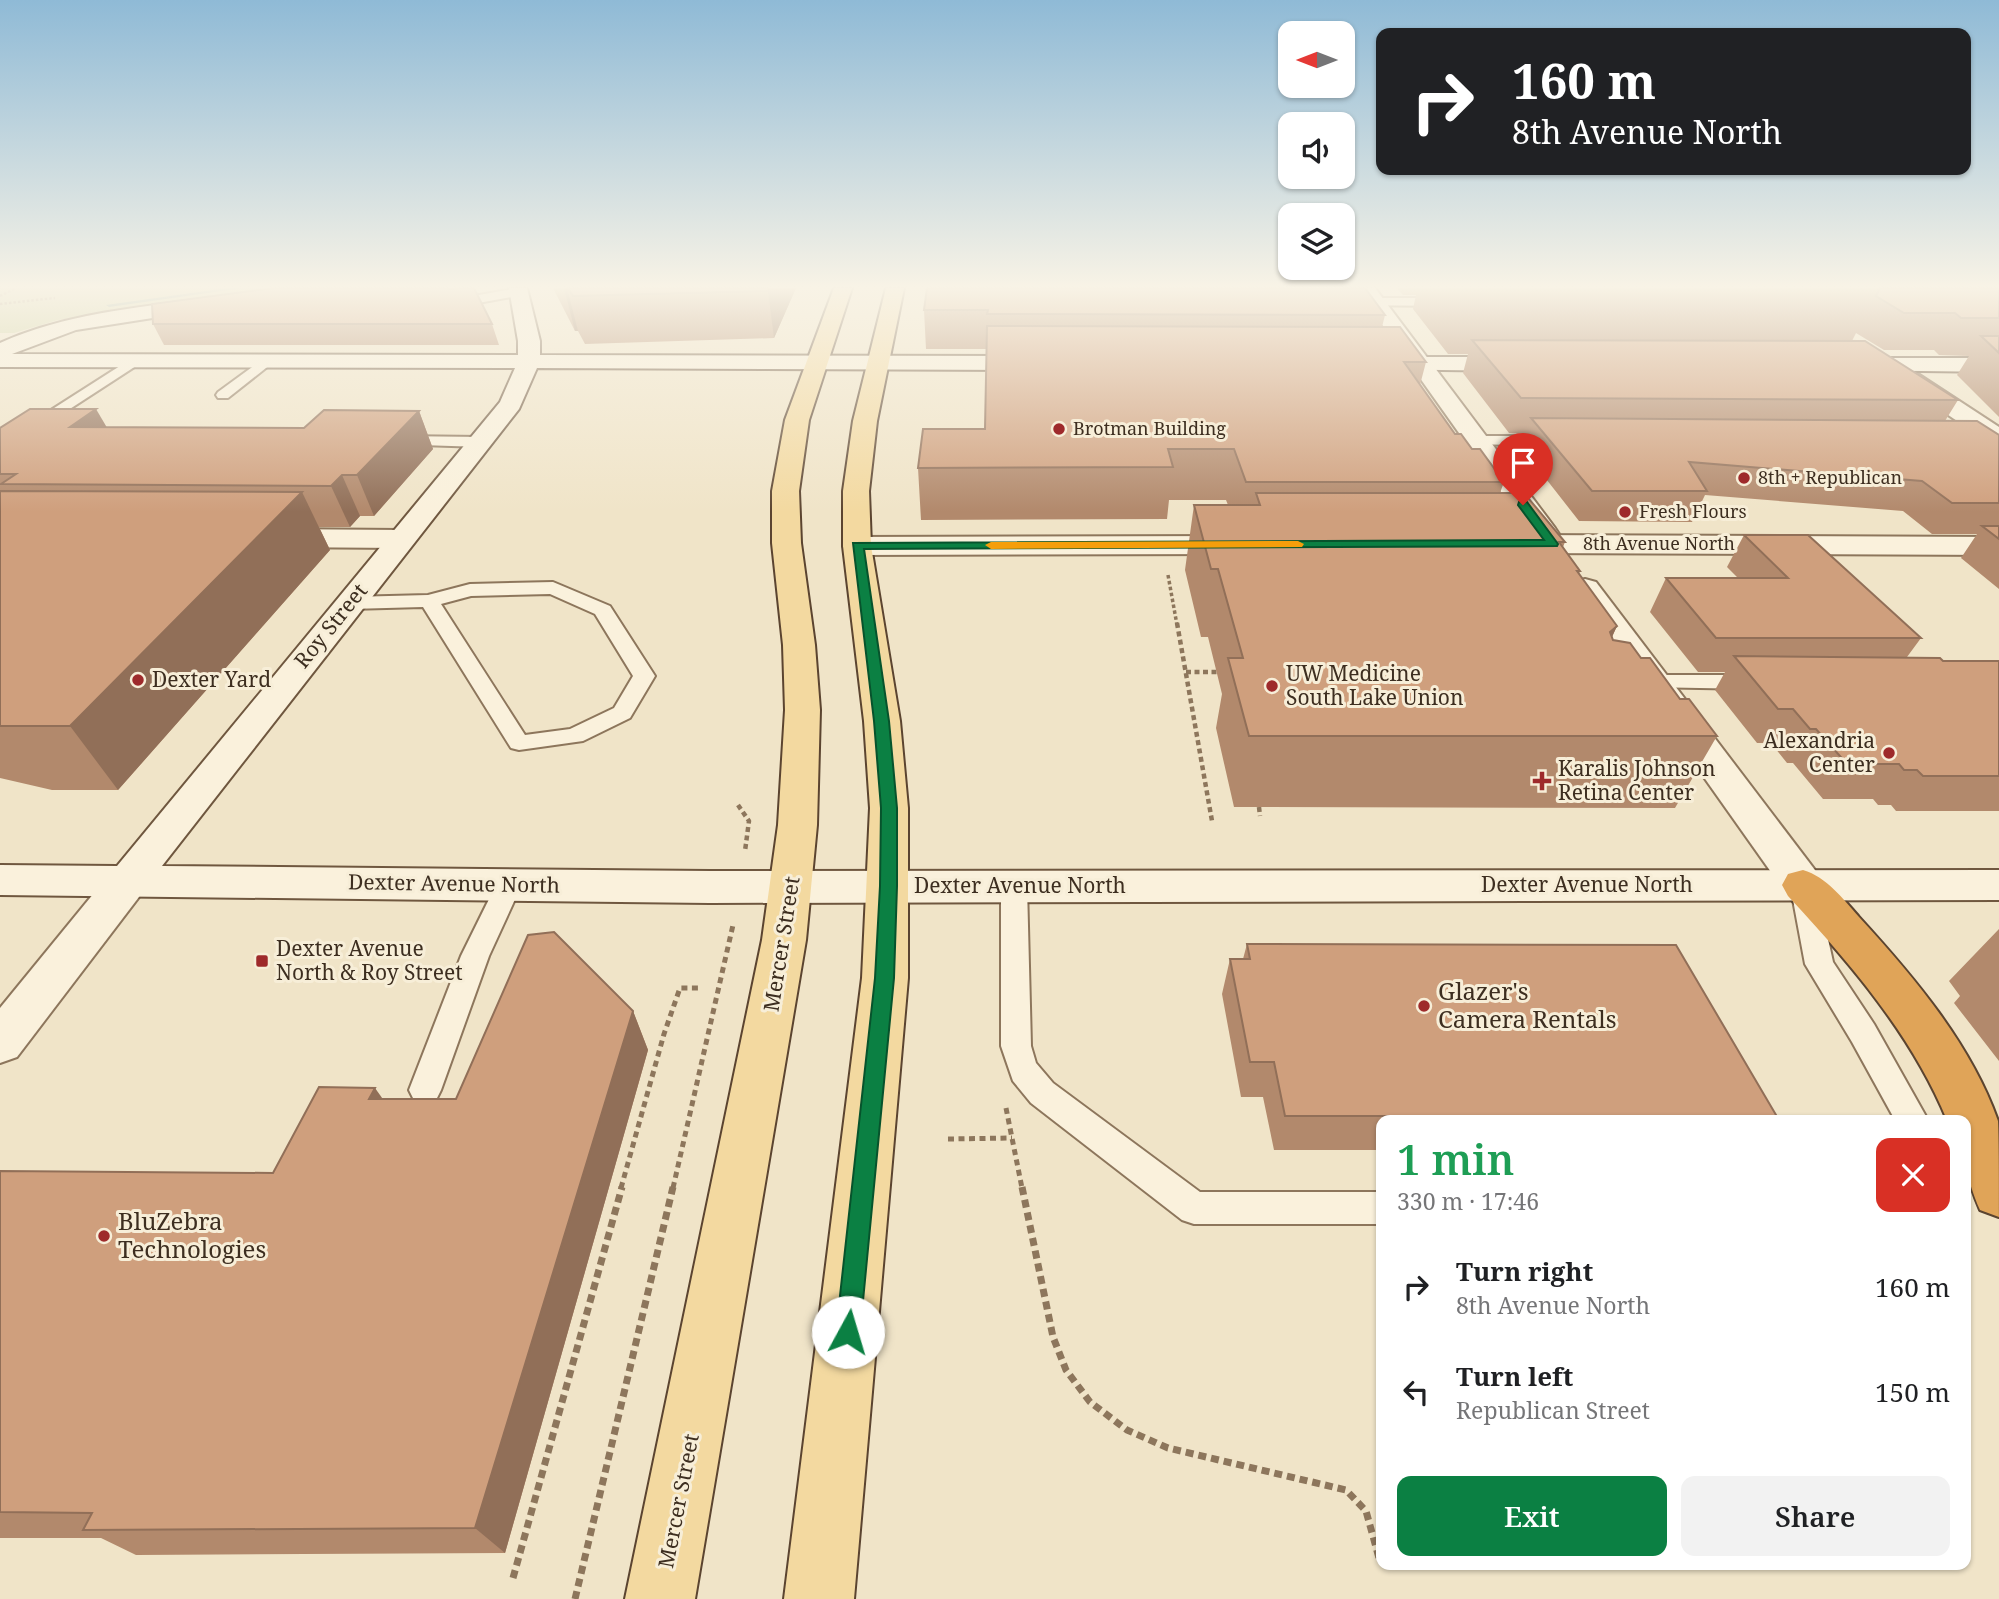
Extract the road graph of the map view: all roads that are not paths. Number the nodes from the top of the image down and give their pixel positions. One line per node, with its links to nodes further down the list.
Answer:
1 (818, 362): 41 (main road, Mercer Street)
2 (879, 362): 27 (main road)
3 (132, 363): 16 (lane)
4 (264, 363): 15 (lane)
5 (528, 363): 21 (main road, Roy Street)
6 (992, 363): 7 (main road)
7 (1061, 363)
8 (1358, 363): 10 (main road)
9 (1884, 363): 13 (main road)
10 (1420, 364): 11 (main road); 19 (main road)
11 (1537, 364)
12 (1828, 365): 13 (main road)
13 (1888, 365): 14 (main road); 17 (main road)
14 (1999, 365)
15 (223, 395)
16 (29, 438)
17 (1989, 440): 22 (lane)
18 (375, 441): 21 (lane)
19 (1476, 441): 20 (lane); 26 (main road)
20 (1566, 441)
21 (482, 442): 24 (main road, Roy Street)
22 (1999, 443)
23 (244, 538): 24 (main road)
24 (401, 539): 31 (main road, Roy Street)
25 (1478, 544): 26 (main road, 8th Avenue North)
26 (1552, 544): 29 (main road, 8th Avenue North); 33 (main road)
27 (857, 545): 28 (main road); 39 (main road)
28 (1262, 545)
29 (1999, 546)
30 (429, 601): 30 (lane); 31 (lane)
31 (350, 603): 35 (main road, Roy Street)
32 (1778, 682): 33 (lane)
33 (1655, 696): 37 (main road)
34 (0, 880): 35 (main road, Dexter Avenue North)
35 (127, 882): 36 (main road, Dexter Avenue North); 42 (main road, Roy Street)
36 (509, 884): 41 (main road, Dexter Avenue North); 43 (lane)
37 (1803, 885): 38 (main road, Dexter Avenue North); 40 (main road, Dexter Avenue North); 44 (lane); 45 (highway)
38 (1999, 885)
39 (889, 886): 40 (main road, Dexter Avenue North); 41 (main road, Dexter Avenue North); 50 (main road)
40 (1014, 886): 48 (lane)
41 (792, 887): 49 (main road, Mercer Street)
42 (0, 1043)
43 (425, 1090)
44 (1909, 1115)
45 (1969, 1115)
46 (1971, 1119): 47 (highway)
47 (1999, 1192)
48 (1376, 1208)
49 (660, 1599)
50 (820, 1599)

